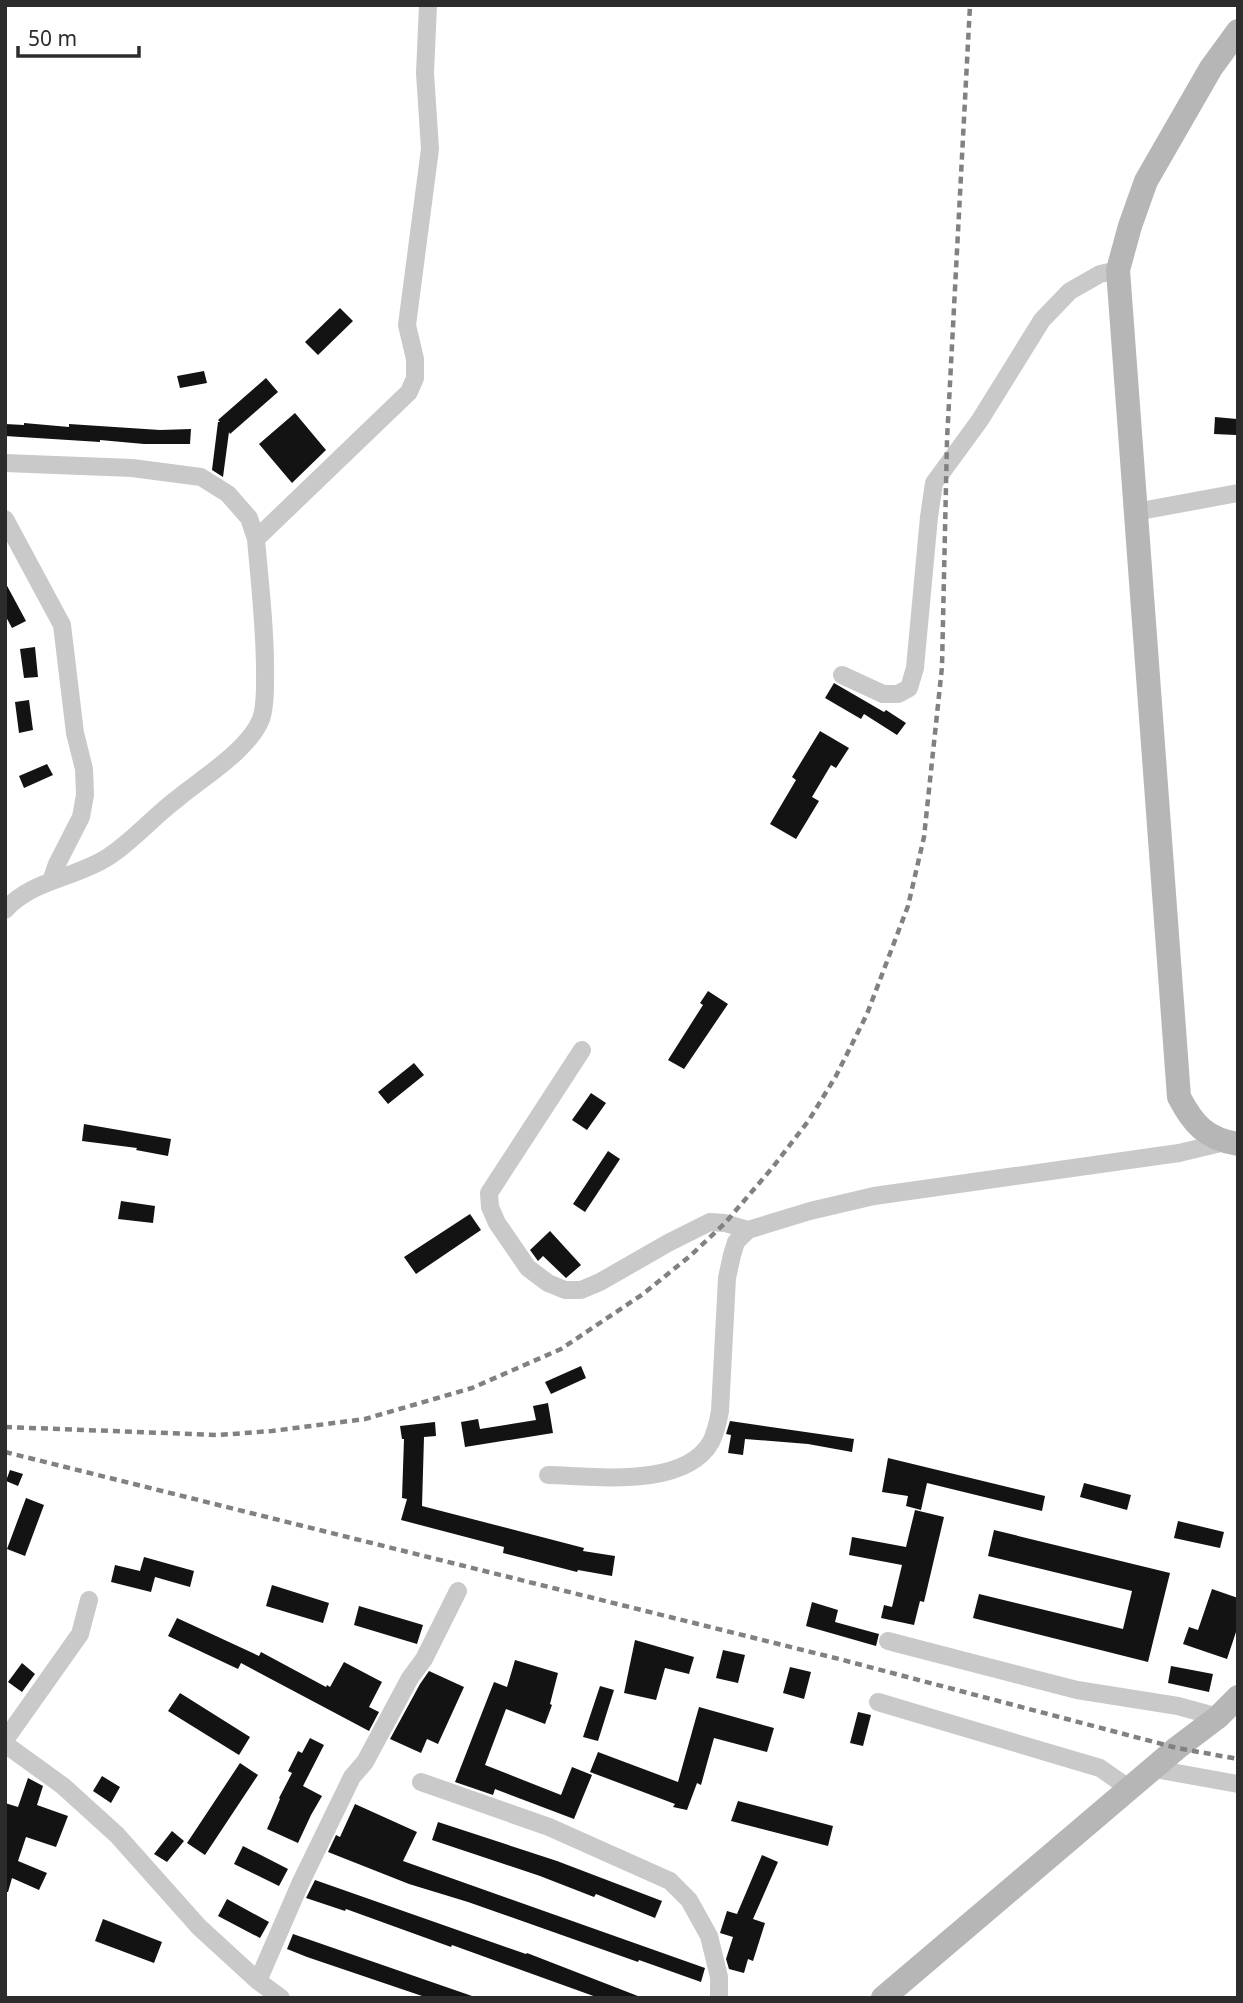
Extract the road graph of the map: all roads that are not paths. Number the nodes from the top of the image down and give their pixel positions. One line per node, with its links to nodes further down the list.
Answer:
1 (428, 5): 8 (street)
2 (1238, 31): 3 (street)
3 (1118, 271): 6 (street); 9 (street)
4 (5, 463): 8 (street)
5 (1238, 493): 6 (street)
6 (1135, 512): 13 (street)
7 (5, 519): 10 (street)
8 (256, 539): 10 (street)
9 (842, 675)
10 (51, 881): 11 (street)
11 (5, 909)
12 (582, 1050): 14 (street)
13 (1231, 1143): 14 (street)
14 (748, 1230): 15 (street)
15 (548, 1475)
16 (458, 1591): 27 (street)
17 (89, 1600): 22 (street)
18 (888, 1641): 21 (street)
19 (1238, 1697): 21 (street)
20 (878, 1702): 26 (street)
21 (1219, 1717): 23 (street)
22 (5, 1742): 27 (street)
23 (1154, 1769): 25 (street); 26 (street)
24 (421, 1782): 29 (street)
25 (1238, 1784)
26 (1130, 1789): 30 (street)
27 (258, 1982): 28 (street)
28 (281, 1998)
29 (719, 1998)
30 (883, 1998)

